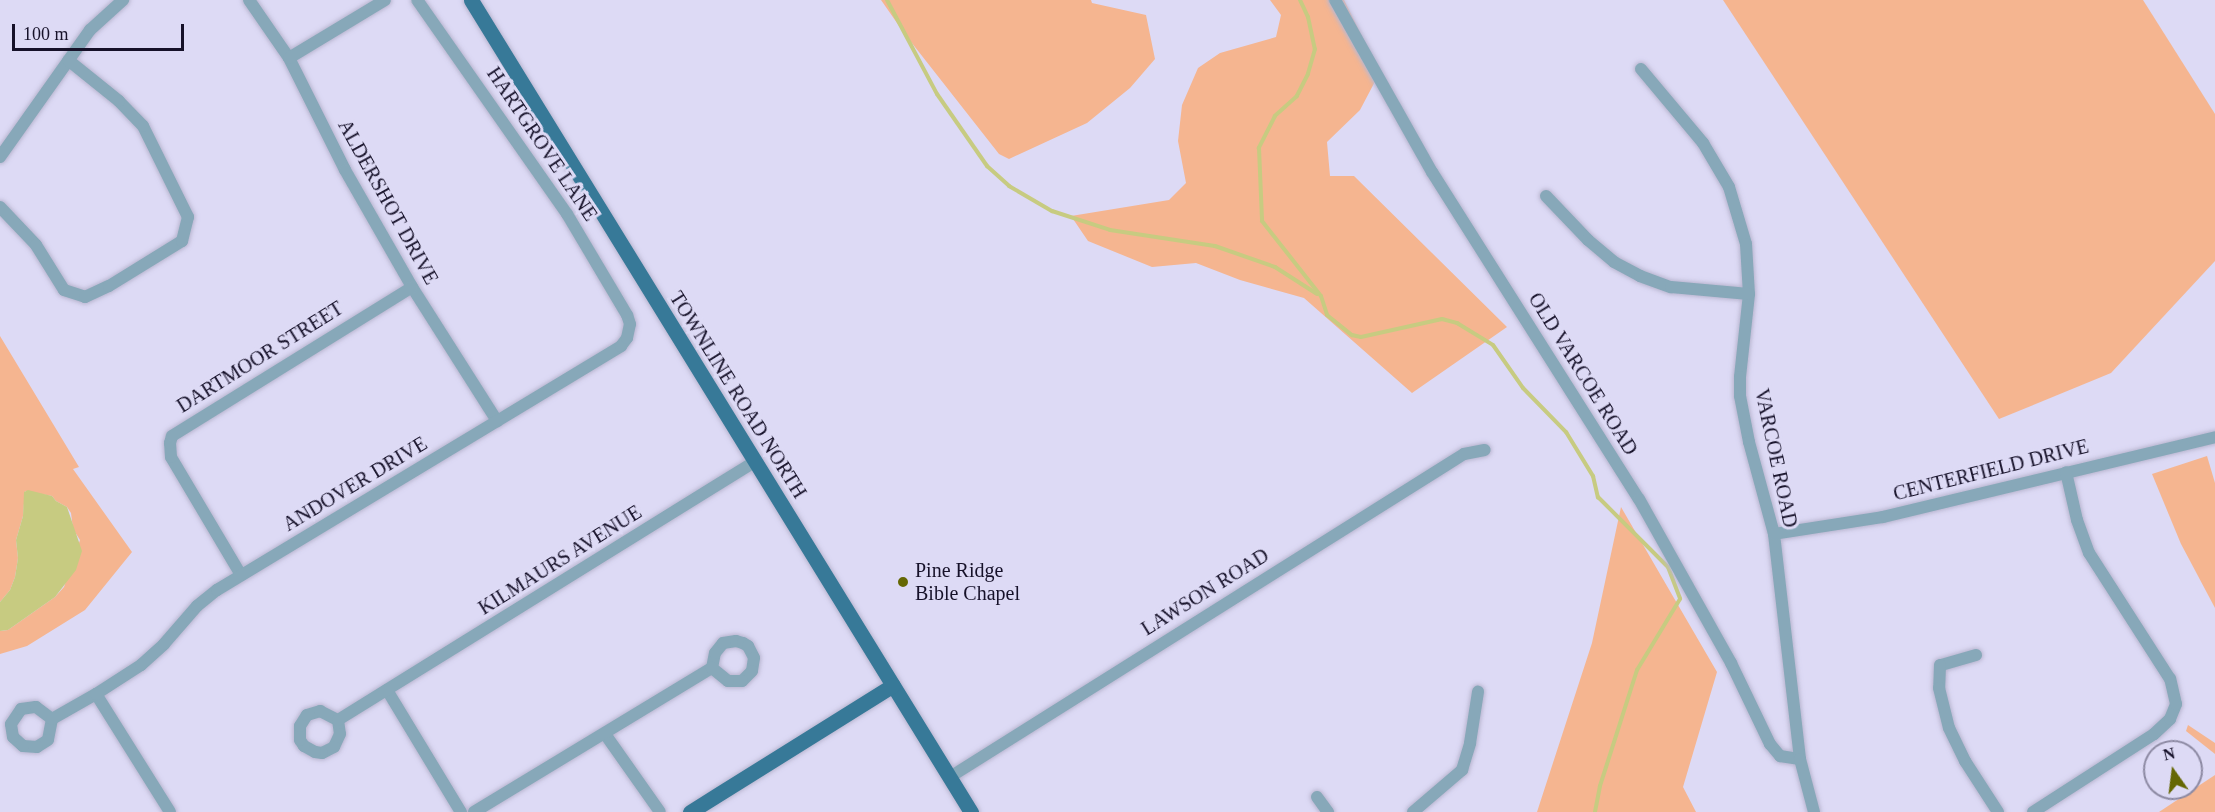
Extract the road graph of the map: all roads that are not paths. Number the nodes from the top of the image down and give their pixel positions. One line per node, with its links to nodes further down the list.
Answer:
1 (123, 0): 8 (street)
2 (249, 0): 7 (street, ALDERSHOT DRIVE)
3 (385, 0): 7 (street)
4 (417, 0): 15 (street, HARTGROVE LANE)
5 (471, 0): 19 (main road, TOWNLINE ROAD NORTH)
6 (1335, 0): 32 (street, OLD VARCOE ROAD)
7 (289, 58): 13 (street, ALDERSHOT DRIVE)
8 (68, 60): 10 (street); 12 (street)
9 (1641, 69): 14 (street, VARCOE ROAD)
10 (0, 157)
11 (1546, 196): 14 (street)
12 (0, 207)
13 (412, 287): 16 (street, ALDERSHOT DRIVE); 22 (street, DARTMOOR STREET)
14 (1749, 294): 21 (street, VARCOE ROAD)
15 (627, 315): 16 (street, ANDOVER DRIVE)
16 (497, 421): 22 (street, ANDOVER DRIVE)
17 (2215, 437): 20 (street, CENTERFIELD DRIVE)
18 (1485, 450): 33 (street, LAWSON ROAD)
19 (754, 462): 25 (main road, TOWNLINE ROAD NORTH); 26 (street, KILMAURS AVENUE)
20 (2066, 472): 21 (street, CENTERFIELD DRIVE); 45 (street)
21 (1774, 534): 32 (street, VARCOE ROAD)
22 (241, 575): 28 (street, ANDOVER DRIVE)
23 (1976, 655): 44 (street)
24 (712, 668): 31 (street)
25 (893, 685): 33 (main road, TOWNLINE ROAD NORTH); 39 (main road)
26 (387, 690): 30 (street, KILMAURS AVENUE); 36 (street)
27 (1478, 692): 42 (street)
28 (96, 694): 29 (street, ANDOVER DRIVE); 35 (street)
29 (52, 719)
30 (339, 720)
31 (605, 734): 37 (street); 38 (street)
32 (1800, 759): 43 (street, VARCOE ROAD)
33 (950, 777): 40 (main road, TOWNLINE ROAD NORTH)
34 (1317, 797): 41 (street)
35 (170, 812)
36 (461, 812)
37 (474, 812)
38 (660, 812)
39 (690, 812)
40 (971, 812)
41 (1328, 812)
42 (1413, 812)
43 (1814, 812)
44 (1998, 812)
45 (2034, 812)

